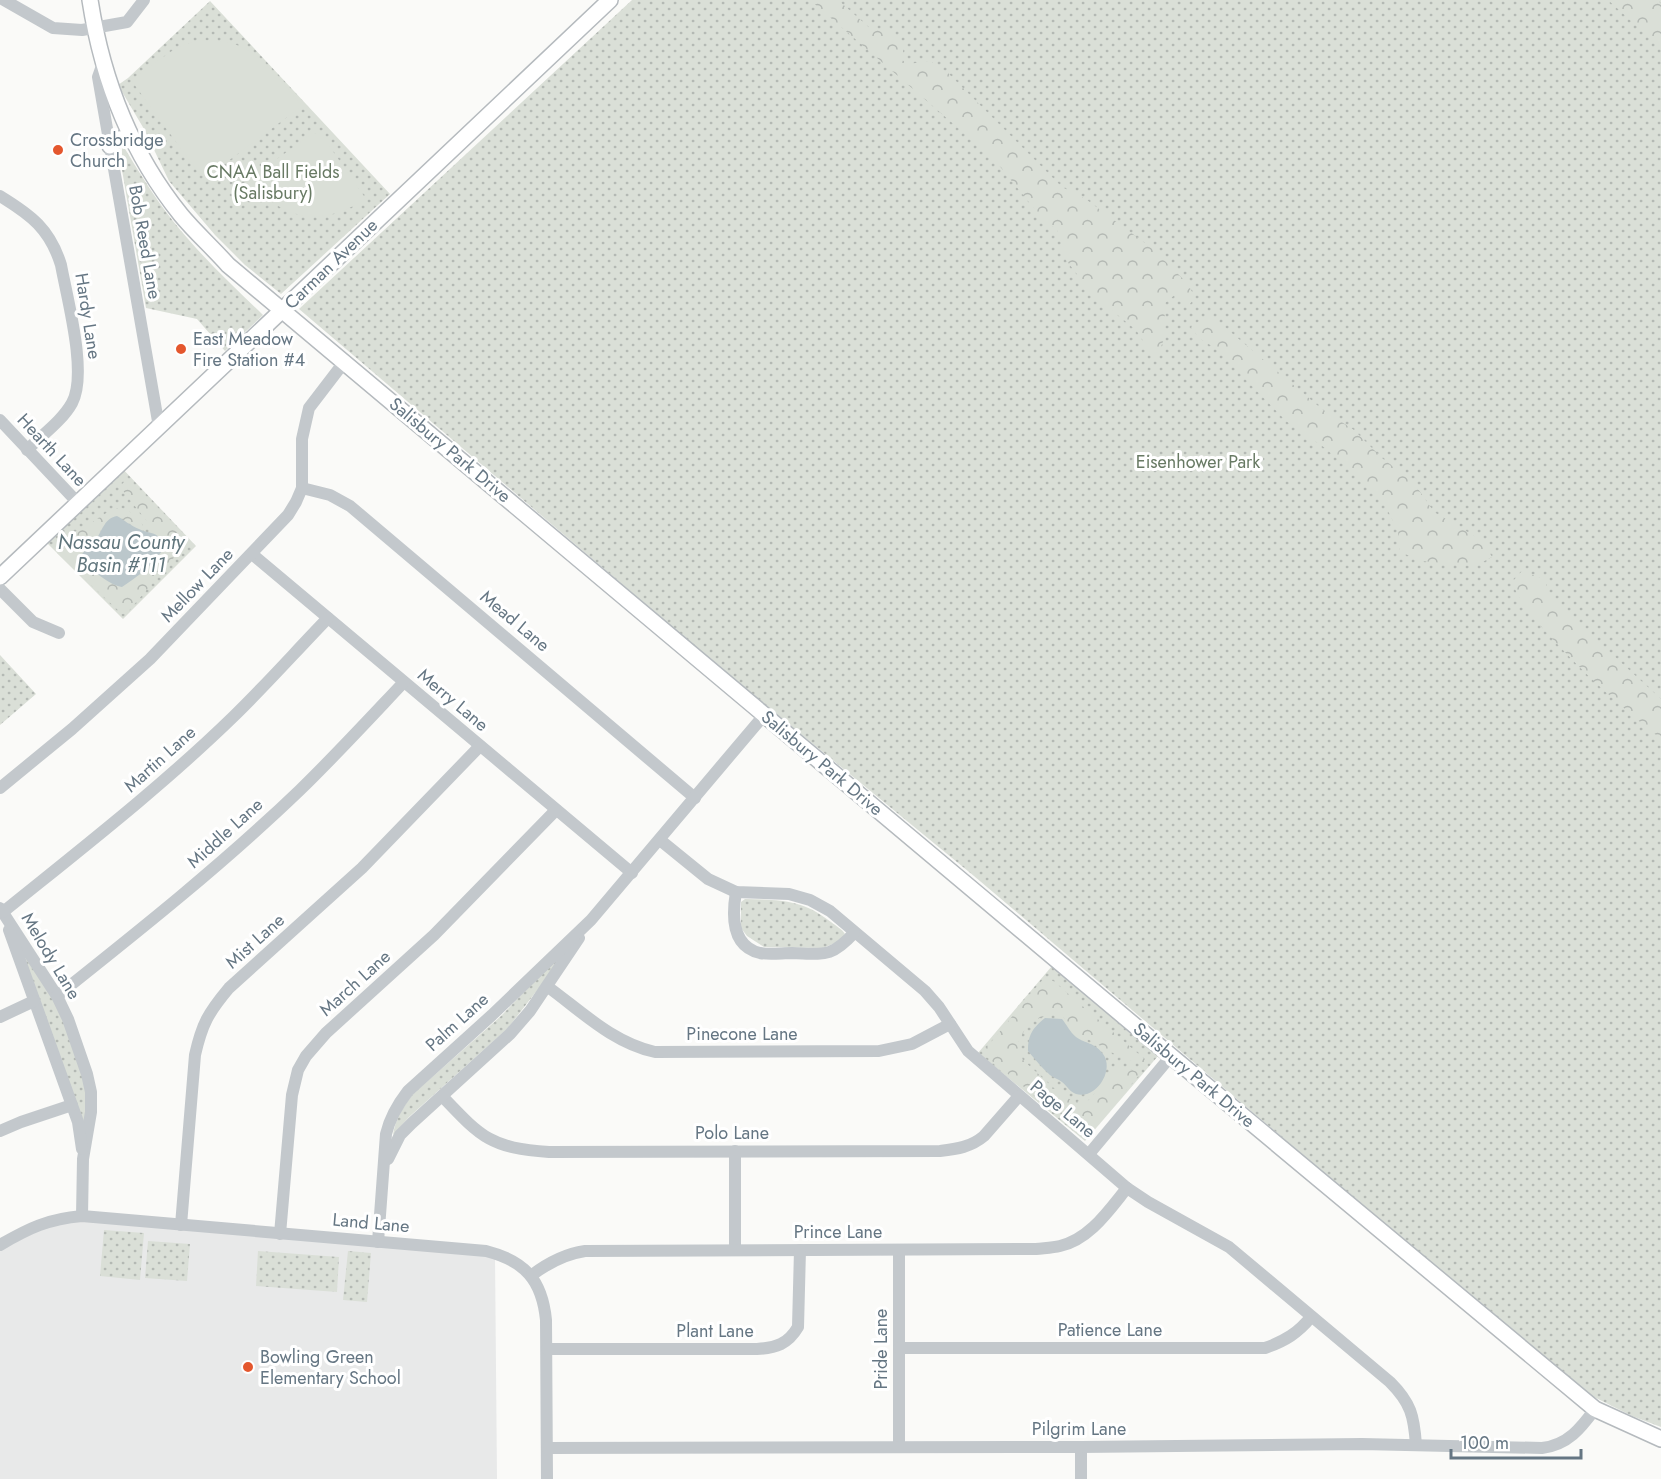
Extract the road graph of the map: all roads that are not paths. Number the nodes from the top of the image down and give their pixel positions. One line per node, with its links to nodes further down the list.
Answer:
1 (4, 0): 5 (street)
2 (90, 0): 5 (main road, Salisbury Park Drive)
3 (144, 0): 5 (street)
4 (610, 0): 10 (main road, Carman Avenue)
5 (94, 28): 6 (main road, Salisbury Park Drive)
6 (103, 63): 7 (main road, Salisbury Park Drive); 8 (street, Bob Reed Lane)
7 (133, 139): 8 (main road); 10 (main road, Salisbury Park Drive)
8 (110, 146): 13 (street, Bob Reed Lane)
9 (0, 196): 14 (street, Hardy Lane)
10 (283, 310): 11 (main road, Salisbury Park Drive); 13 (main road, Carman Avenue)
11 (345, 361): 15 (street, Mellow Lane); 23 (main road, Salisbury Park Drive)
12 (0, 420): 14 (street, Hearth Lane)
13 (159, 427): 16 (main road, Carman Avenue)
14 (27, 450): 16 (street, Hearth Lane)
15 (302, 488): 17 (street, Mellow Lane); 26 (street, Mead Lane)
16 (79, 504): 18 (main road, Carman Avenue)
17 (252, 554): 20 (street, Merry Lane); 25 (street, Mellow Lane)
18 (0, 577)
19 (0, 589): 21 (street)
20 (328, 618): 22 (street, Merry Lane); 31 (street, Martin Lane)
21 (59, 633)
22 (404, 682): 24 (street, Merry Lane); 35 (street, Middle Lane)
23 (765, 714): 26 (street, Palm Lane); 39 (main road, Salisbury Park Drive)
24 (480, 746): 27 (street, Merry Lane); 50 (street, Mist Lane)
25 (0, 788)
26 (695, 798): 28 (street, Palm Lane)
27 (556, 810): 29 (street, Merry Lane); 51 (street, March Lane)
28 (660, 840): 29 (street, Palm Lane); 30 (street, Page Lane)
29 (632, 873): 32 (street, Palm Lane)
30 (736, 892): 33 (street, Page Lane); 33 (street)
31 (1, 910): 35 (street, Melody Lane); 36 (street, Melody Lane)
32 (591, 920): 34 (street, Palm Lane); 47 (street, Palm Lane)
33 (854, 933): 38 (street, Page Lane)
34 (548, 987): 38 (street, Pinecone Lane); 40 (street, Palm Lane)
35 (57, 996): 46 (street, Melody Lane)
36 (34, 1001): 37 (street); 42 (street, Melody Lane)
37 (0, 1017)
38 (950, 1024): 41 (street, Page Lane)
39 (1171, 1056): 45 (street); 61 (main road, Salisbury Park Drive)
40 (442, 1096): 44 (street, Polo Lane); 47 (street, Palm Lane)
41 (1019, 1096): 44 (street, Polo Lane); 45 (street, Page Lane)
42 (72, 1105): 43 (street); 46 (street, Melody Lane)
43 (0, 1131)
44 (735, 1151): 54 (street)
45 (1089, 1154): 48 (street, Page Lane)
46 (83, 1160): 49 (street, Melody Lane)
47 (382, 1171): 52 (street, Palm Lane)
48 (1127, 1188): 56 (street, Prince Lane); 58 (street, Page Lane)
49 (81, 1216): 50 (street, Land Lane); 53 (street, Land Lane)
50 (181, 1225): 51 (street, Land Lane)
51 (280, 1234): 52 (street, Land Lane)
52 (378, 1242): 57 (street, Land Lane)
53 (0, 1245)
54 (735, 1250): 55 (street, Prince Lane); 57 (street, Prince Lane)
55 (800, 1250): 56 (street, Prince Lane); 60 (street, Plant Lane)
56 (899, 1250): 59 (street, Pride Lane)
57 (532, 1275): 60 (street)
58 (1311, 1317): 59 (street, Patience Lane); 63 (street, Page Lane)
59 (899, 1348): 64 (street, Pride Lane)
60 (547, 1349): 66 (street)
61 (1595, 1409): 62 (main road, Salisbury Park Drive); 63 (street, Pilgrim Lane)
62 (1661, 1439)
63 (1416, 1444): 65 (street, Pilgrim Lane)
64 (899, 1447): 65 (street, Pilgrim Lane); 66 (street, Pilgrim Lane)
65 (1081, 1447): 68 (street)
66 (547, 1448): 67 (street)
67 (547, 1479)
68 (1081, 1479)

